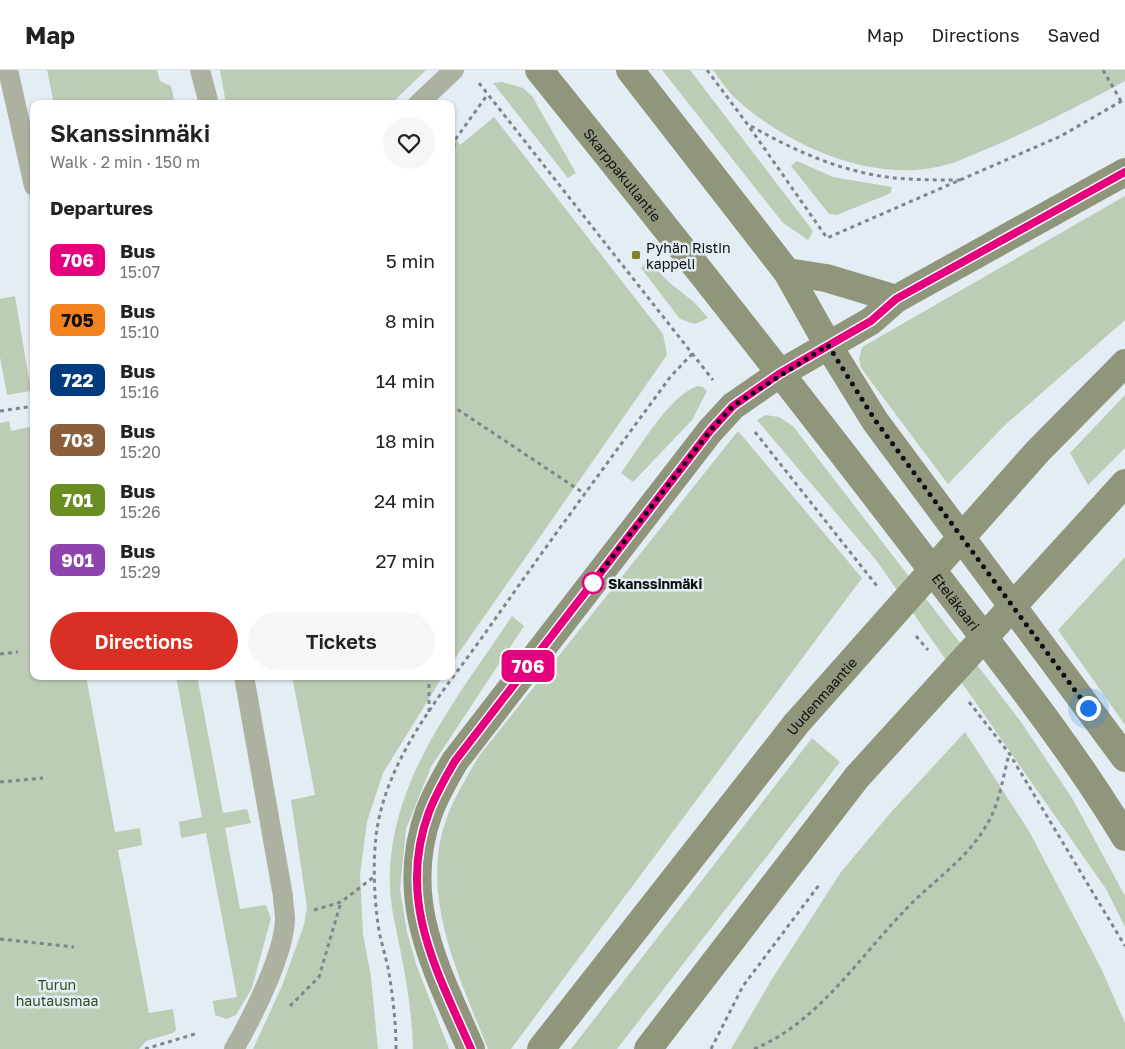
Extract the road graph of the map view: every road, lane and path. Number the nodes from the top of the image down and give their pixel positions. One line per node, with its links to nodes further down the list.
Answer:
1 (8, 70): 15 (lane)
2 (200, 70): 10 (lane)
3 (454, 70): 11 (lane)
4 (539, 70): 23 (main road, Skarppakullantie)
5 (630, 70): 18 (main road)
6 (707, 70): 13 (path)
7 (1103, 70): 12 (path)
8 (474, 76): 9 (path)
9 (488, 94): 14 (path); 21 (path)
10 (207, 100)
11 (422, 100)
12 (1123, 100): 17 (path)
13 (748, 125): 17 (path); 17 (path)
14 (455, 140)
15 (30, 168)
16 (1125, 172): 19 (main road)
17 (965, 180)
18 (787, 272): 19 (main road); 20 (main road)
19 (896, 299): 20 (main road)
20 (828, 345): 23 (main road); 35 (main road)
21 (693, 353)
22 (1125, 362): 50 (main road, Uudenmaantie)
23 (779, 374): 38 (main road, Eteläkaari); 49 (main road)
24 (30, 407): 26 (path)
25 (455, 408): 28 (path)
26 (0, 411)
27 (1125, 483): 51 (main road)
28 (585, 494)
29 (18, 652): 30 (path)
30 (0, 654)
31 (245, 680): 42 (lane)
32 (429, 680): 33 (path)
33 (429, 712)
34 (1009, 753): 53 (path)
35 (1125, 758)
36 (43, 778): 37 (path)
37 (0, 782)
38 (1125, 837)
39 (375, 876): 41 (path)
40 (824, 878): 52 (path)
41 (341, 902): 42 (path); 45 (path)
42 (285, 919): 45 (lane)
43 (0, 940): 44 (path)
44 (74, 947)
45 (247, 1024): 48 (lane)
46 (195, 1034): 47 (path)
47 (145, 1049)
48 (234, 1049)
49 (471, 1049)
50 (541, 1049)
51 (648, 1049)
52 (710, 1049)
53 (754, 1049)

